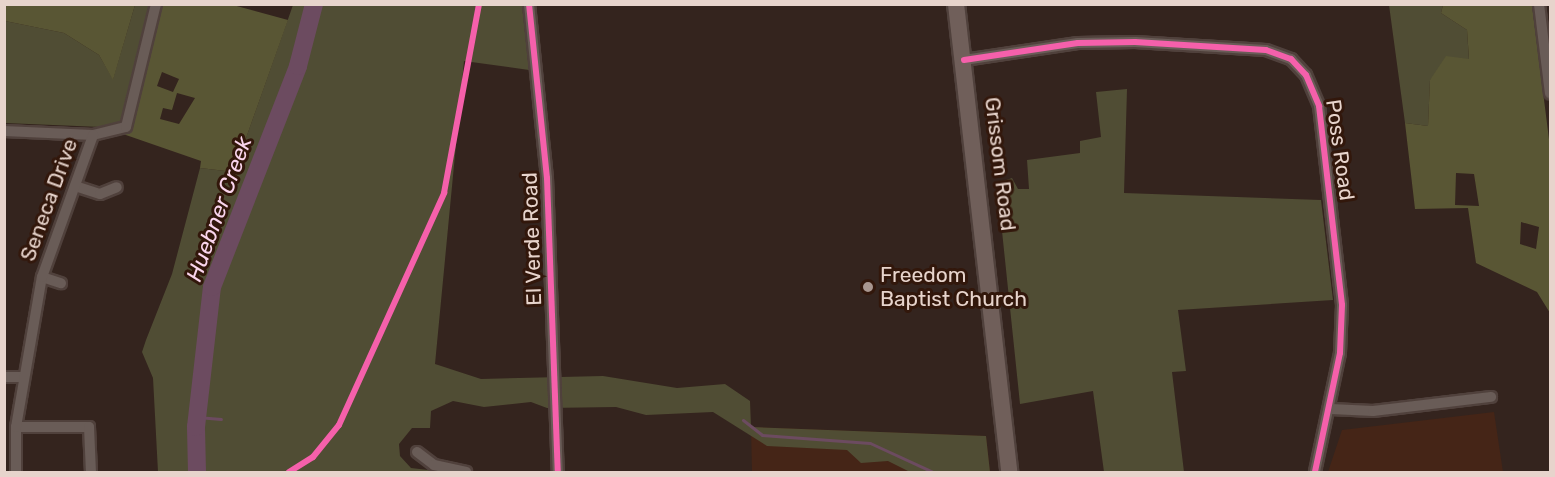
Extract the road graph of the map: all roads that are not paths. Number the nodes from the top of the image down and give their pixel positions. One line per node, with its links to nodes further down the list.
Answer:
1 (156, 4): 8 (street)
2 (529, 4): 22 (street, El Verde Road)
3 (956, 4): 5 (main road, Grissom Road)
4 (1539, 4): 6 (street)
5 (964, 60): 16 (street, Poss Road); 23 (main road, Grissom Road)
6 (1551, 93)
7 (4, 131): 8 (street)
8 (93, 135): 9 (street, Seneca Drive)
9 (75, 186): 10 (street); 11 (street, Seneca Drive)
10 (117, 188)
11 (42, 277): 12 (street, Seneca Drive); 14 (street, Seneca Drive)
12 (61, 283)
13 (4, 377): 14 (street)
14 (23, 377): 17 (street, Seneca Drive)
15 (1491, 397): 16 (street)
16 (1331, 409): 24 (street, Poss Road)
17 (16, 427): 19 (street, Seneca Drive); 20 (street)
18 (417, 452): 21 (street)
19 (16, 472)
20 (91, 472)
21 (466, 472)
22 (558, 472)
23 (1009, 472)
24 (1315, 472)

